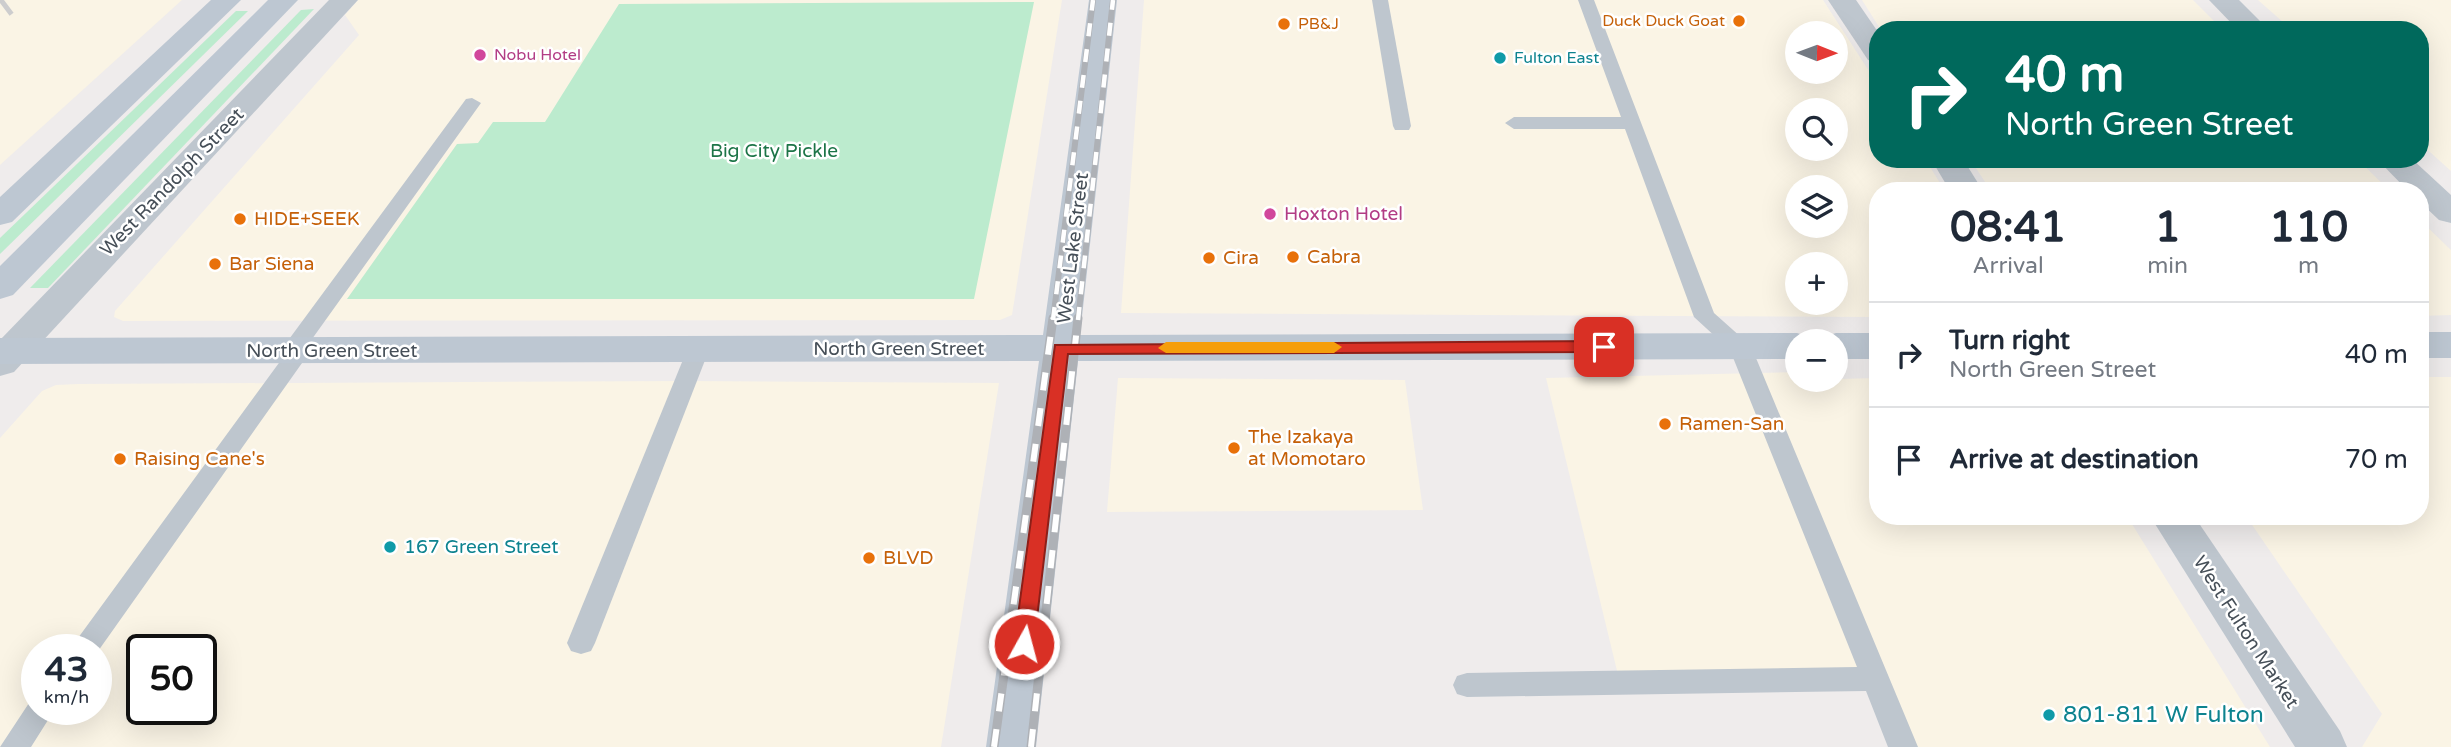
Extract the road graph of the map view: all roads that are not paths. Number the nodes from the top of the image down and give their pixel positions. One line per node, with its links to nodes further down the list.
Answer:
1 (227, 0): 19 (street)
2 (284, 0): 20 (street)
3 (344, 0): 30 (street, West Randolph Street)
4 (1102, 0): 27 (street, West Lake Street)
5 (1380, 0): 14 (lane)
6 (1586, 0): 13 (lane)
7 (1842, 0): 10 (street)
8 (2223, 0): 9 (street)
9 (2245, 21)
10 (1869, 40)
11 (472, 103): 29 (lane)
12 (1514, 123): 13 (lane)
13 (1632, 123): 23 (lane)
14 (1402, 126)
15 (2403, 168): 16 (street)
16 (2418, 182)
17 (2429, 193): 18 (street)
18 (2451, 213)
19 (0, 215)
20 (0, 286)
21 (2429, 345): 22 (street)
22 (2451, 345)
23 (1740, 346): 24 (street, North Green Street); 27 (street, North Green Street); 34 (lane)
24 (1785, 346)
25 (1848, 346): 26 (street)
26 (1869, 346)
27 (1060, 349): 28 (street, North Green Street); 38 (street, West Lake Street)
28 (698, 350): 29 (street, North Green Street); 33 (lane)
29 (296, 351): 30 (street, North Green Street); 32 (lane)
30 (4, 355)
31 (2177, 525): 40 (street, West Fulton Market)
32 (96, 634)
33 (581, 643)
34 (1876, 679): 35 (lane); 39 (lane)
35 (1467, 685)
36 (30, 725): 37 (lane)
37 (14, 747)
38 (1011, 747)
39 (1903, 747)
40 (2322, 747)

